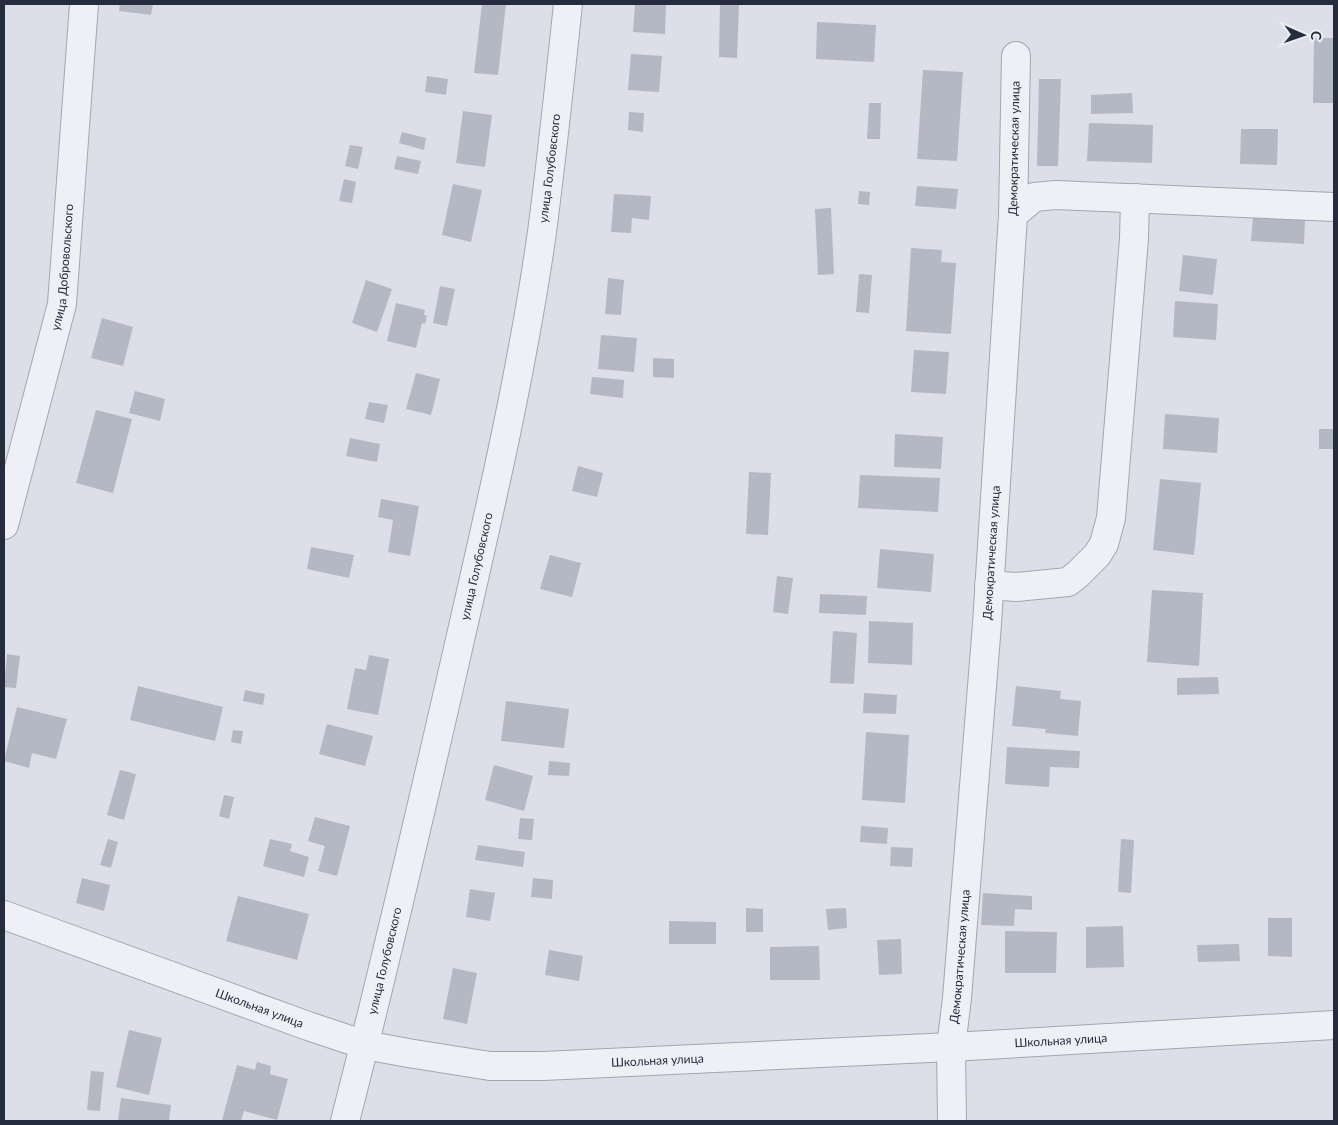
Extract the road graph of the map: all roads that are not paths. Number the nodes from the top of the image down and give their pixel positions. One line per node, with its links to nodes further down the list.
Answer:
1 (84, 4): 7 (street, улица Добровольского)
2 (568, 4): 11 (street, улица Голубовского)
3 (1016, 56): 6 (street, Демократическая улица)
4 (1135, 198): 5 (street); 6 (street); 8 (street)
5 (1334, 206)
6 (1013, 215): 8 (street, Демократическая улица)
7 (4, 525)
8 (989, 585): 12 (street, Демократическая улица)
9 (4, 915): 11 (street, Школьная улица)
10 (1334, 1025): 12 (street, Школьная улица)
11 (365, 1045): 12 (street, Школьная улица); 13 (street, улица Голубовского)
12 (951, 1047): 14 (street, Демократическая улица)
13 (344, 1121)
14 (952, 1121)

